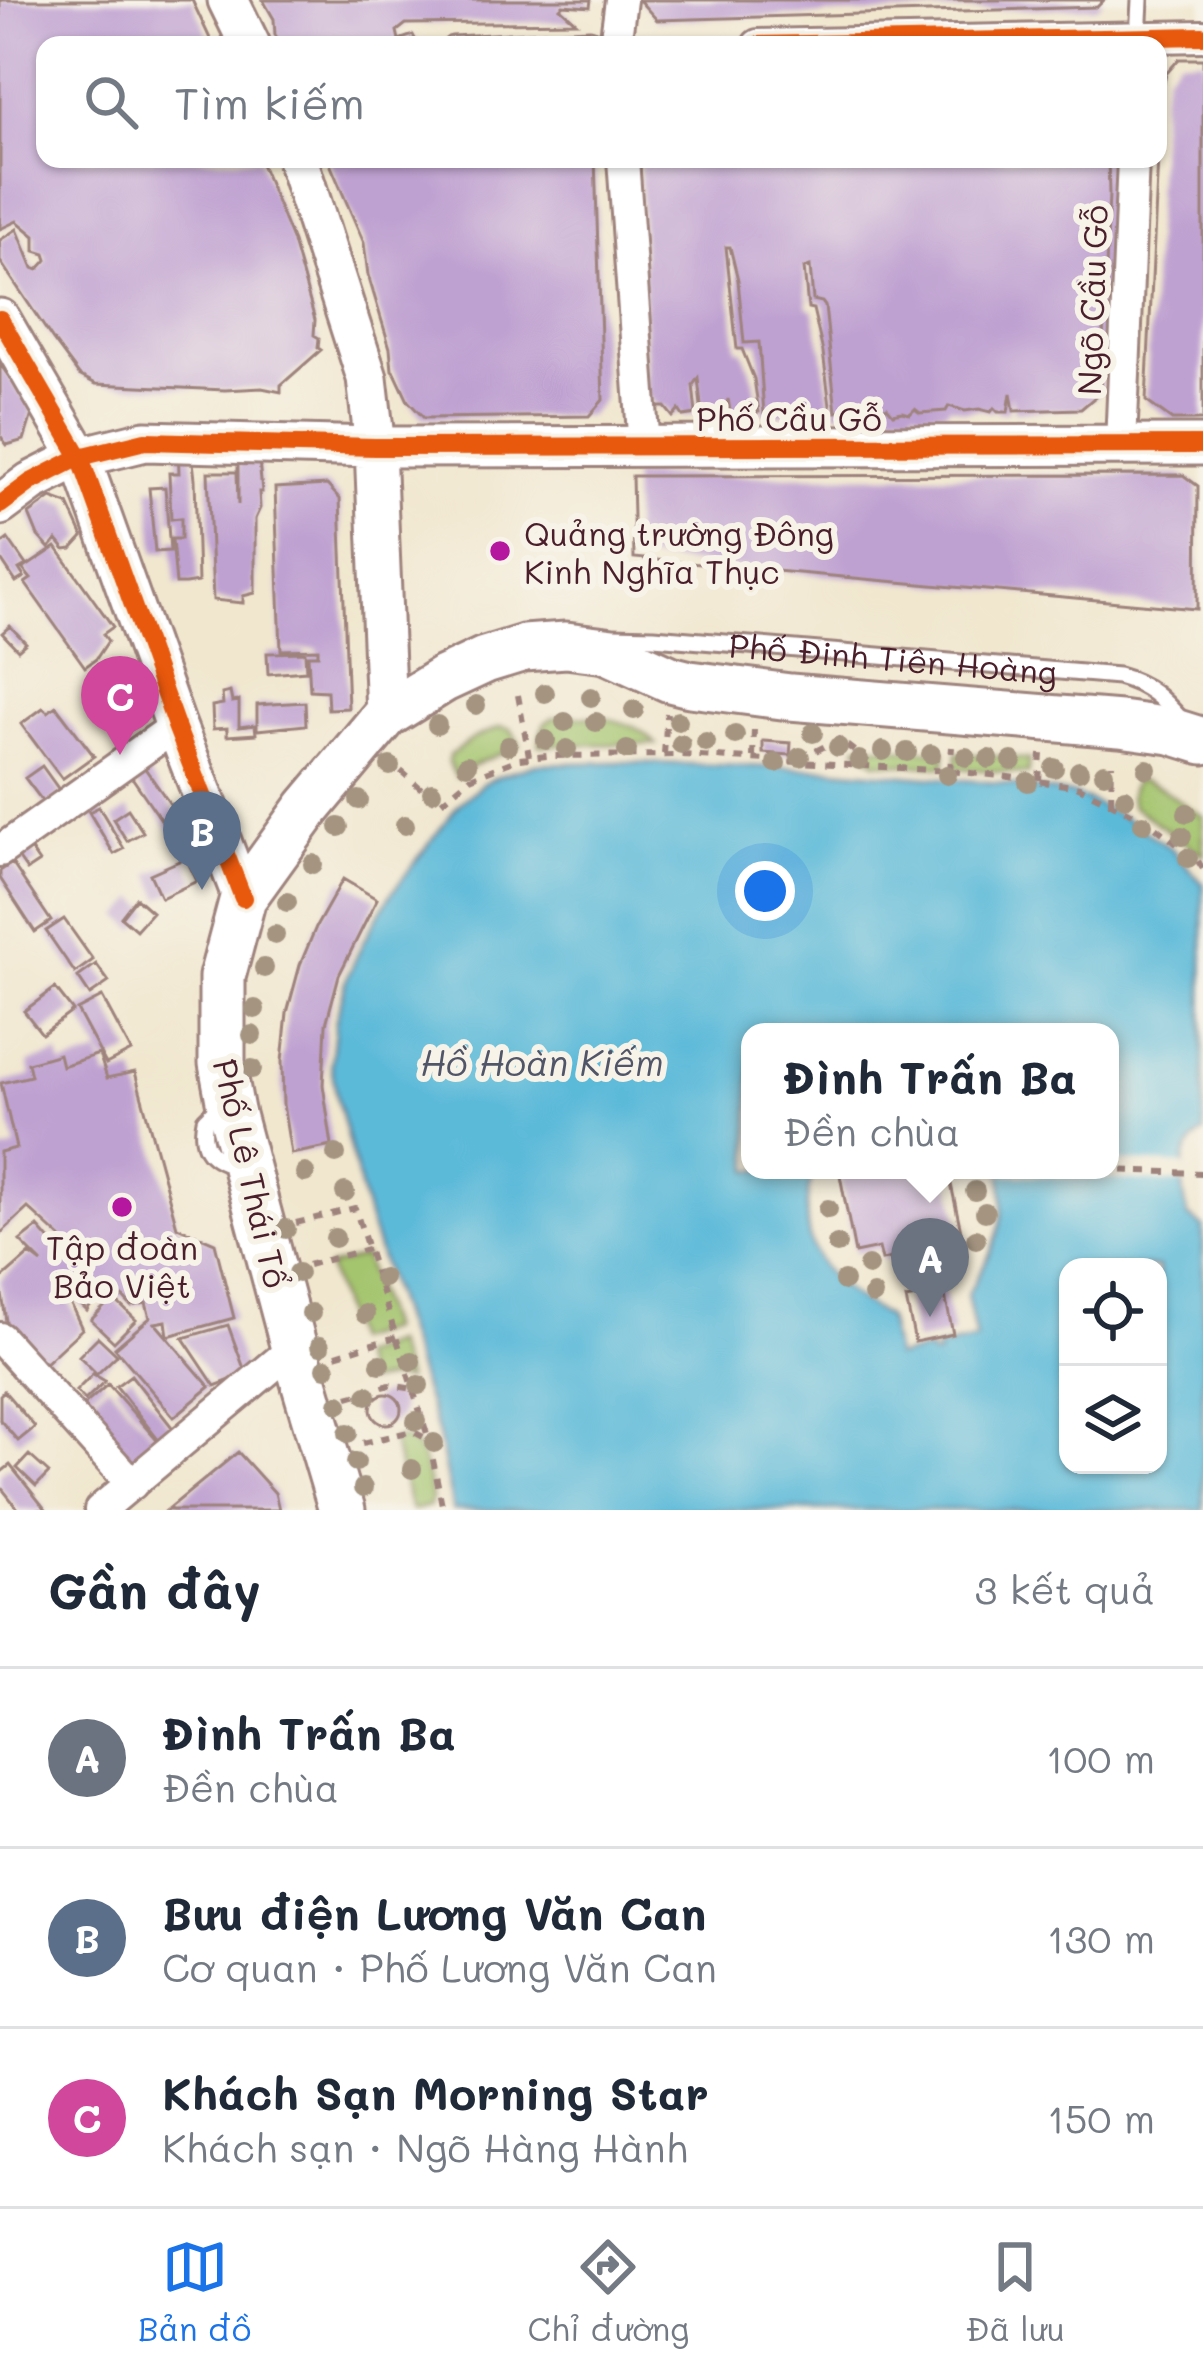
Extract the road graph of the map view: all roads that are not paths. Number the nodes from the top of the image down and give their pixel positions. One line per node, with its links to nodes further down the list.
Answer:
1 (228, 0): 4 (street)
2 (621, 0): 5 (street)
3 (1140, 0): 6 (lane)
4 (246, 36)
5 (614, 36)
6 (1138, 36)
7 (1203, 37): 8 (street)
8 (1167, 40)
9 (300, 168): 15 (street)
10 (624, 168): 16 (street)
11 (1133, 168): 13 (street, Ngõ Cầu Gỗ)
12 (0, 319): 17 (street)
13 (1121, 445): 14 (street, Phố Cầu Gỗ); 16 (street, Phố Cầu Gỗ)
14 (1203, 445)
15 (375, 447): 16 (street, Phố Cầu Gỗ); 17 (street, Phố Cầu Gỗ); 19 (street)
16 (644, 448)
17 (80, 457): 18 (street, Phố Cầu Gỗ); 20 (street)
18 (0, 506)
19 (386, 715): 21 (main road, Phố Đinh Tiên Hoàng); 23 (main road, Phố Lê Thái Tổ)
20 (176, 726): 22 (street); 23 (street)
21 (1200, 739)
22 (0, 850)
23 (243, 898): 25 (main road, Phố Lê Thái Tổ)
24 (0, 1338): 26 (street)
25 (315, 1352): 26 (street); 28 (main road, Phố Lê Thái Tổ)
26 (132, 1484): 27 (street)
27 (100, 1510)
28 (342, 1510)

